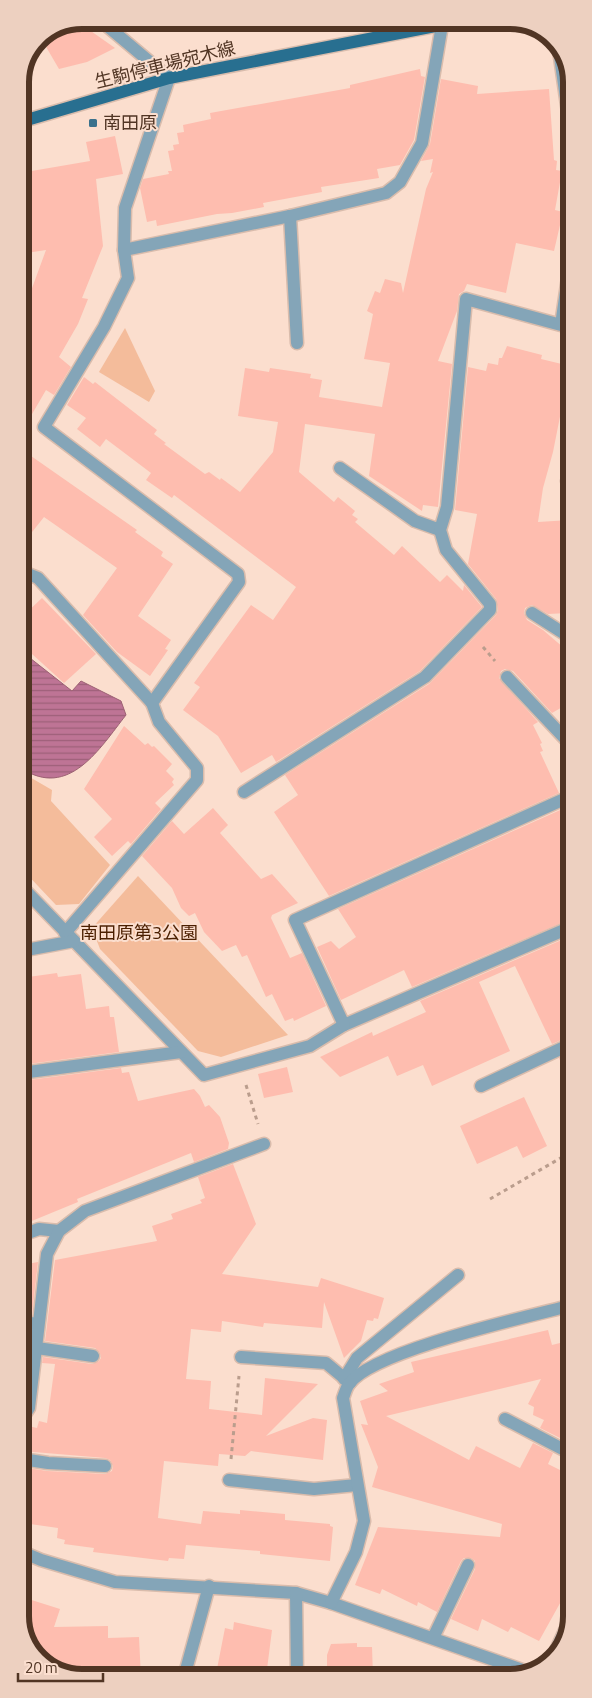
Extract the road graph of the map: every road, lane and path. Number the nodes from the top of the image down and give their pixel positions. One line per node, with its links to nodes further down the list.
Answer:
1 (111, 29): 4 (street)
2 (421, 29): 4 (main road, 生駒停車場宛木線)
3 (441, 29): 6 (street)
4 (169, 78): 5 (main road, 生駒停車場宛木線); 7 (street)
5 (29, 119)
6 (290, 216): 7 (street); 9 (street)
7 (124, 250): 17 (street)
8 (563, 321): 11 (street)
9 (297, 343)
10 (340, 468): 11 (street)
11 (440, 530): 14 (street)
12 (29, 574): 17 (street)
13 (532, 612): 15 (street)
14 (469, 632): 16 (path); 19 (street)
15 (563, 633)
16 (507, 677): 18 (street)
17 (152, 703): 23 (street)
18 (563, 737)
19 (244, 792)
20 (563, 800): 25 (street)
21 (29, 894): 23 (street)
22 (563, 930): 25 (street)
23 (70, 937): 24 (street); 27 (street)
24 (29, 949)
25 (344, 1025): 27 (street)
26 (563, 1048): 30 (street)
27 (181, 1052): 28 (street)
28 (29, 1072)
29 (242, 1081): 31 (path)
30 (482, 1086)
31 (264, 1144): 34 (street)
32 (563, 1157): 33 (path)
33 (490, 1199)
34 (59, 1231): 35 (street); 39 (street)
35 (29, 1233)
36 (458, 1275): 43 (street)
37 (563, 1308): 43 (street)
38 (29, 1323): 39 (street)
39 (38, 1324): 40 (street)
40 (37, 1348): 41 (street); 44 (street)
41 (93, 1356)
42 (241, 1357): 43 (street); 49 (path)
43 (347, 1381): 50 (street)
44 (29, 1408)
45 (505, 1419): 46 (street)
46 (563, 1449)
47 (29, 1460): 48 (street)
48 (105, 1466)
49 (229, 1480): 50 (street)
50 (357, 1485): 55 (street)
51 (29, 1555): 53 (street)
52 (468, 1565): 56 (street)
53 (209, 1586): 54 (street); 58 (street)
54 (296, 1593): 55 (street); 59 (street)
55 (332, 1603): 56 (street)
56 (433, 1638): 57 (street)
57 (500, 1662): 60 (street); 61 (street)
58 (186, 1669)
59 (297, 1669)
60 (500, 1669)
61 (519, 1669)

